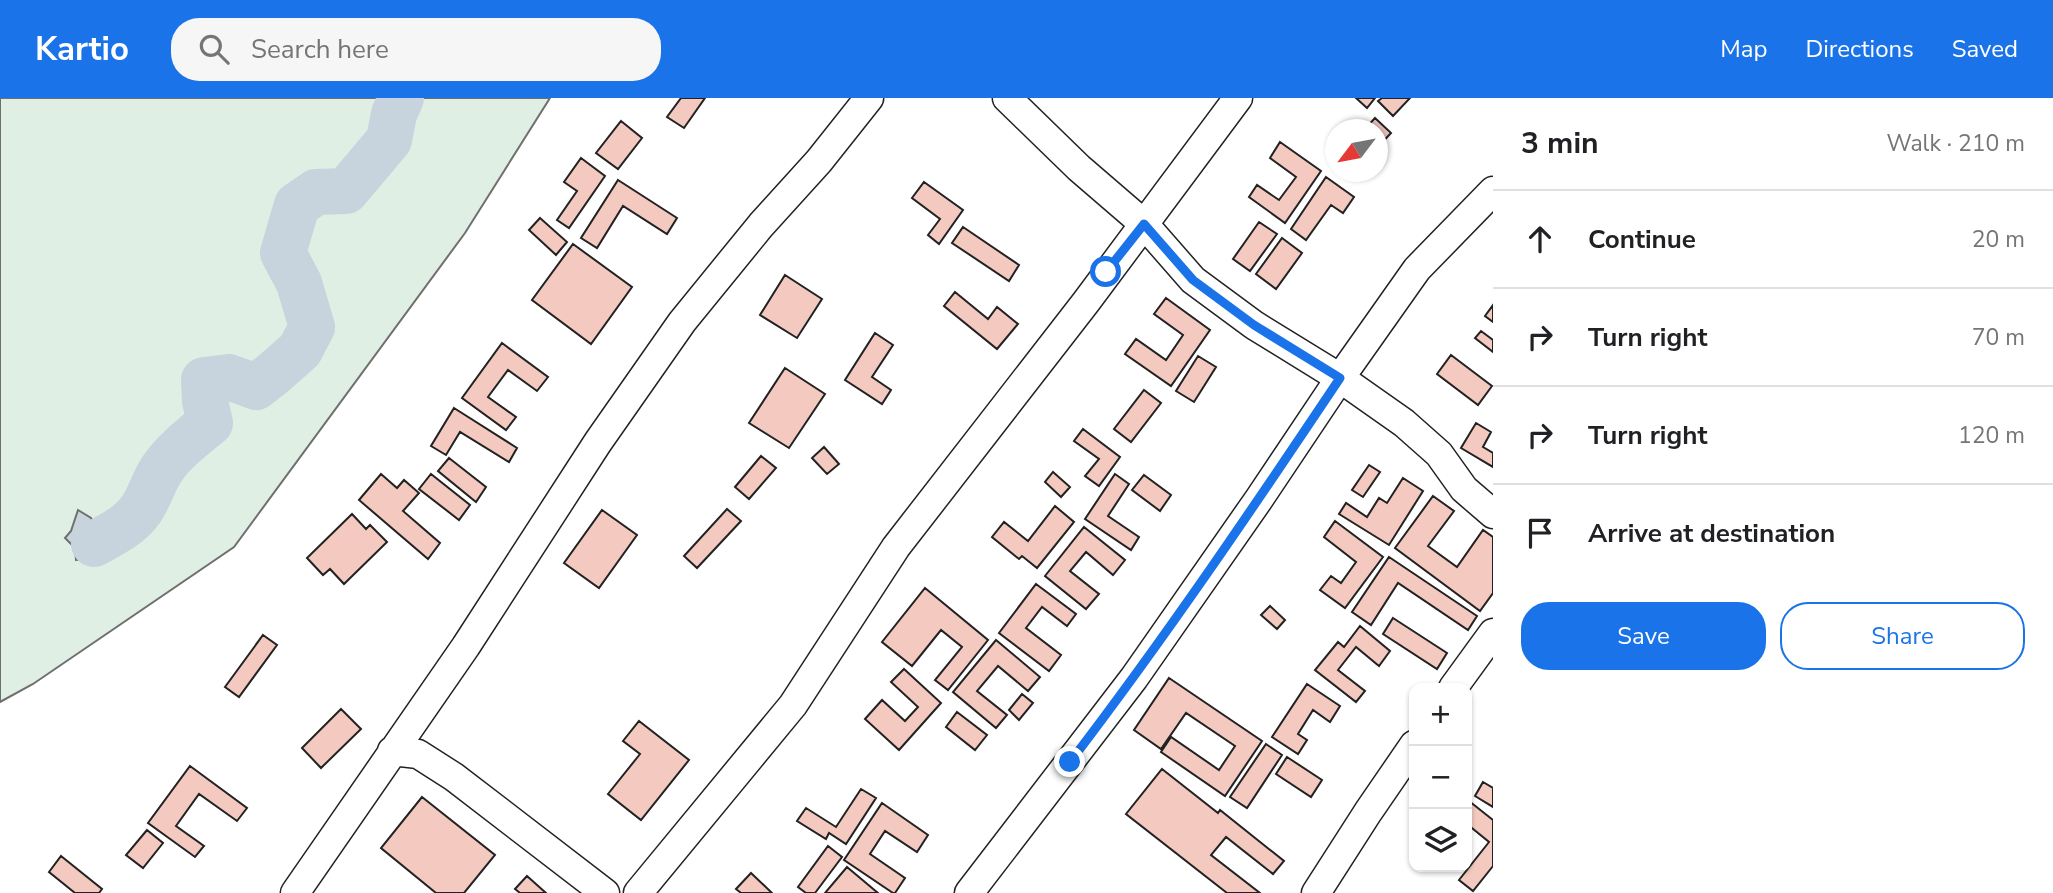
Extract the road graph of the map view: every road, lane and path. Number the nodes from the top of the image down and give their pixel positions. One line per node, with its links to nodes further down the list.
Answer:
1 (869, 98): 11 (street)
2 (1007, 98): 5 (street)
3 (1238, 98): 5 (street)
4 (1493, 191): 6 (street)
5 (1144, 224): 6 (street); 14 (street)
6 (1340, 378): 7 (street); 15 (street)
7 (1493, 514)
8 (1493, 633): 9 (street)
9 (1458, 683)
10 (1413, 746): 16 (street)
11 (392, 751): 12 (street); 13 (street)
12 (295, 893)
13 (605, 893)
14 (638, 893)
15 (969, 893)
16 (1316, 893)

